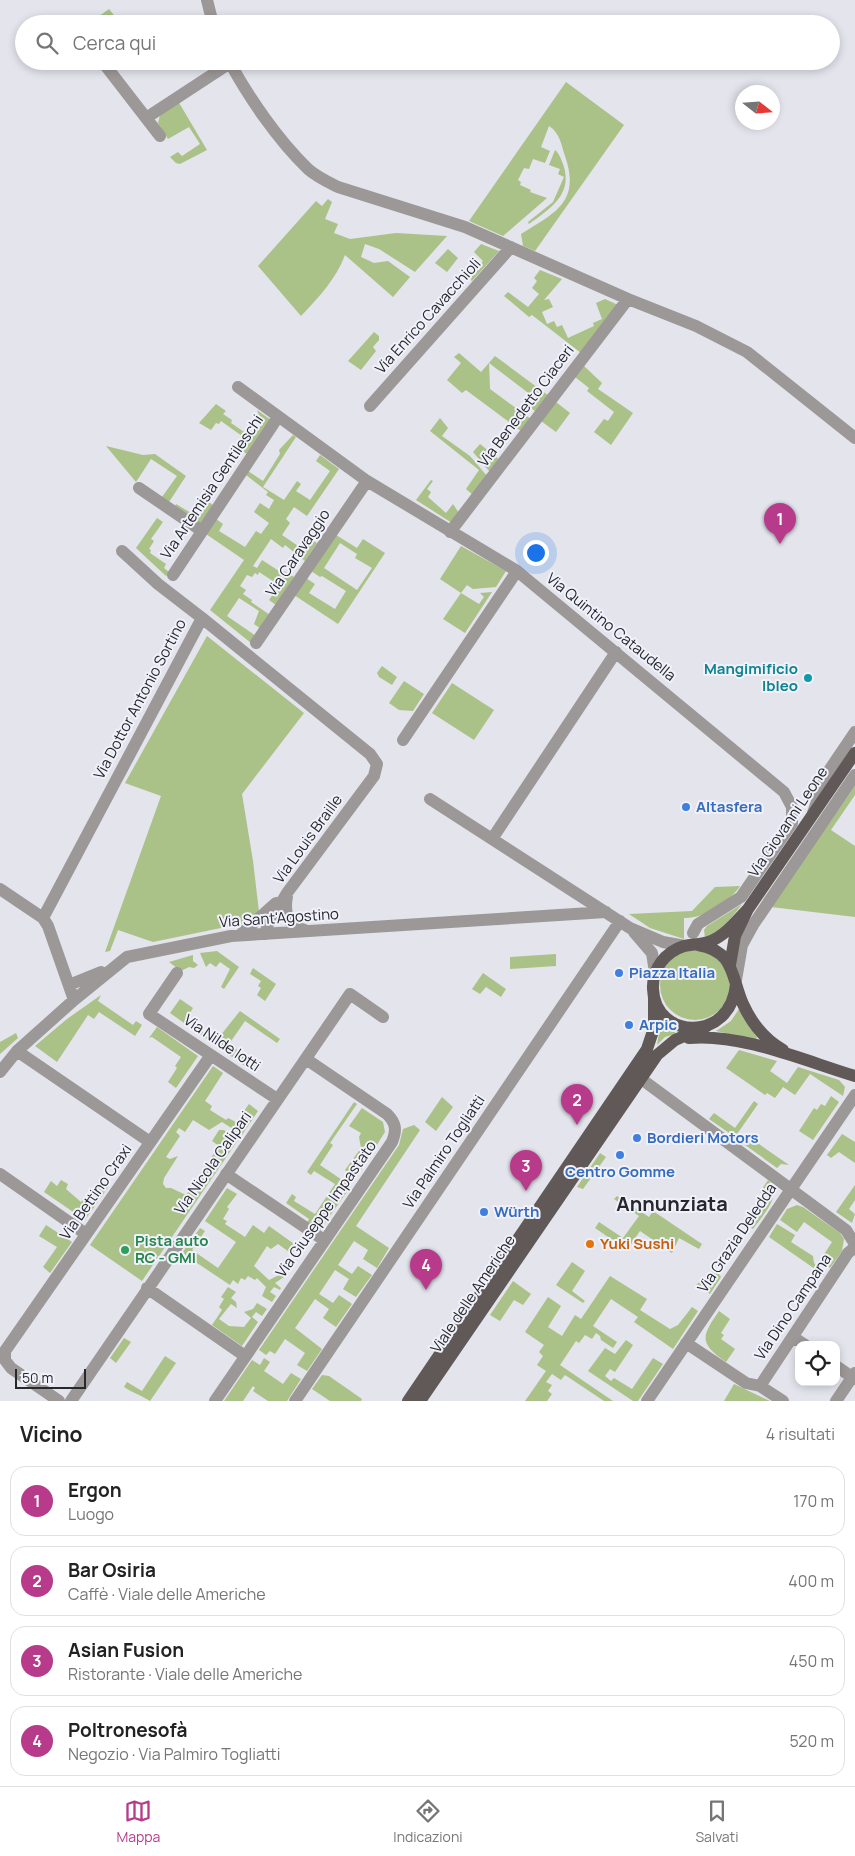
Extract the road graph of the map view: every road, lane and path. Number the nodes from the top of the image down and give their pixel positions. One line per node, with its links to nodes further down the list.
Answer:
1 (207, 0): 2 (street)
2 (211, 15)
3 (109, 70): 6 (street)
4 (217, 70): 6 (street)
5 (234, 70): 8 (street)
6 (146, 118): 7 (street)
7 (160, 136)
8 (511, 247): 9 (street); 11 (street, Via Enrico Cavacchioli)
9 (628, 299): 13 (street); 17 (street, Via Benedetto Ciaceri)
10 (238, 387): 12 (street, Via Quintino Cataudella)
11 (370, 406)
12 (278, 418): 14 (street, Via Quintino Cataudella); 16 (street, Via Artemisia Gentileschi)
13 (855, 438)
14 (367, 481): 17 (street, Via Quintino Cataudella); 22 (street, Via Caravaggio)
15 (139, 488): 16 (street)
16 (202, 531): 20 (street, Via Artemisia Gentileschi)
17 (450, 532): 19 (street, Via Quintino Cataudella)
18 (122, 551): 21 (street)
19 (517, 571): 23 (street, Via Quintino Cataudella); 25 (street)
20 (173, 575)
21 (202, 618): 27 (street, Via Dottor Antonio Sortino); 36 (street, Via Dottor Antonio Sortino)
22 (256, 643)
23 (616, 652): 31 (street); 41 (street, Via Quintino Cataudella)
24 (855, 732): 30 (street)
25 (402, 740)
26 (855, 753): 30 (main road, Via Giovanni Leone)
27 (377, 764): 33 (street, Via Louis Braille)
28 (855, 775): 46 (street)
29 (430, 799): 31 (street)
30 (812, 815): 34 (main road, Via Giovanni Leone)
31 (492, 839): 35 (street)
32 (0, 889): 36 (street)
33 (288, 893): 38 (street); 39 (street, Via Louis Braille); 40 (street)
34 (748, 909): 41 (main road); 42 (main road)
35 (606, 912): 37 (street); 38 (street, Via Sant'Agostino)
36 (43, 918): 47 (street)
37 (625, 924): 41 (street); 44 (street); 79 (street, Via Palmiro Togliatti)
38 (310, 931): 39 (street, Via Sant'Agostino)
39 (266, 934): 40 (street, Via Sant'Agostino)
40 (240, 935): 43 (street, Via Sant'Agostino)
41 (691, 941): 42 (main road); 44 (main road)
42 (730, 965): 46 (main road)
43 (110, 968): 47 (street); 49 (street, Via Sant'Agostino)
44 (655, 972): 48 (main road)
45 (177, 973): 53 (street, Via Nilde Iotti)
46 (736, 982): 51 (main road); 55 (main road)
47 (69, 985): 49 (street)
48 (654, 999): 51 (main road); 80 (main road, Viale delle Americhe)
49 (74, 1000): 52 (street, Via Sant'Agostino)
50 (383, 1017): 54 (street, Via Nicola Calipari)
51 (694, 1032): 55 (main road); 58 (main road, Viale delle Americhe)
52 (17, 1051): 56 (street, Via Sant'Agostino); 61 (street)
53 (211, 1055): 60 (street, Via Nilde Iotti); 61 (street, Via Bettino Craxi)
54 (306, 1059): 60 (street, Via Nicola Calipari); 66 (street, Via Giuseppe Impastato)
55 (800, 1059): 57 (main road)
56 (0, 1072)
57 (855, 1076)
58 (640, 1078): 64 (street); 81 (main road, Viale delle Americhe)
59 (855, 1095): 64 (street, Via Grazia Deledda)
60 (277, 1099): 63 (street, Via Nicola Calipari)
61 (150, 1142): 65 (street, Via Bettino Craxi)
62 (0, 1174): 65 (street)
63 (226, 1174): 66 (street); 68 (street, Via Nicola Calipari)
64 (789, 1189): 67 (street); 71 (street, Via Grazia Deledda)
65 (86, 1234): 76 (street, Via Bettino Craxi)
66 (324, 1240): 72 (street, Via Giuseppe Impastato)
67 (855, 1246): 69 (street, Via Dino Campana)
68 (147, 1288): 72 (street); 77 (street, Via Nicola Calipari)
69 (793, 1337): 70 (street); 75 (street, Via Dino Campana)
70 (799, 1341)
71 (686, 1343): 75 (street); 82 (street, Via Grazia Deledda)
72 (245, 1356): 78 (street, Via Giuseppe Impastato)
73 (840, 1368): 74 (street)
74 (854, 1376): 84 (street)
75 (760, 1386): 83 (street)
76 (59, 1401)
77 (71, 1401)
78 (214, 1401)
79 (295, 1401)
80 (408, 1401)
81 (420, 1401)
82 (647, 1401)
83 (783, 1401)
84 (836, 1401)

